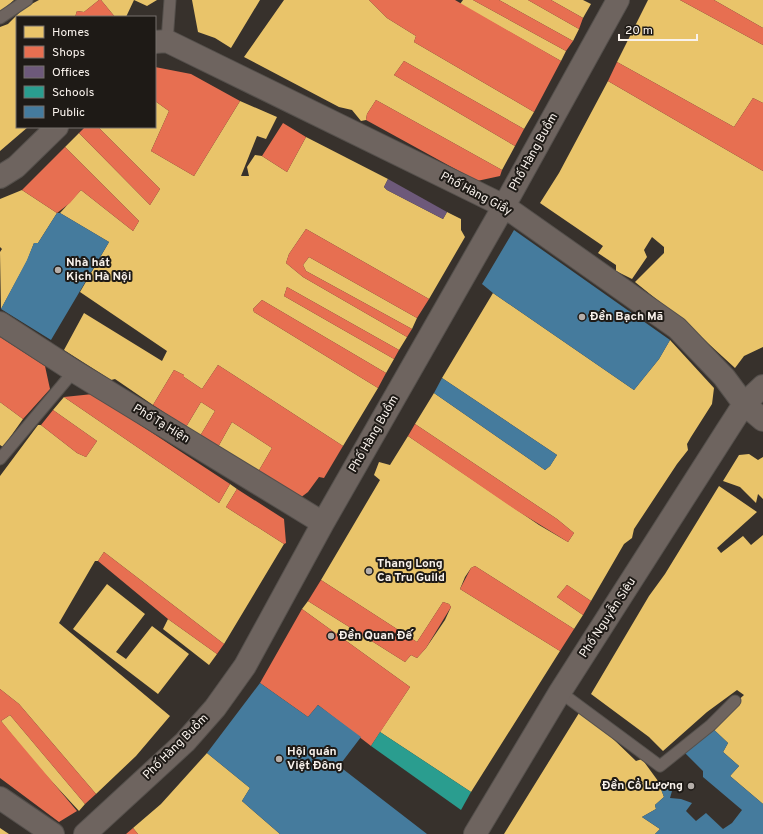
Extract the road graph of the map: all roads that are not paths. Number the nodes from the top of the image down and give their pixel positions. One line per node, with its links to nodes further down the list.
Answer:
1 (27, 0): 4 (lane)
2 (170, 0): 5 (lane)
3 (618, 0): 8 (street, Phố Hàng Buồm)
4 (0, 18)
5 (161, 42): 8 (street, Phố Hàng Giầy)
6 (56, 128): 7 (street)
7 (0, 177)
8 (504, 206): 12 (street, Phố Hàng Giầy); 15 (street, Phố Hàng Buồm)
9 (0, 323): 10 (street, Phố Tạ Hiện)
10 (74, 371): 14 (lane); 15 (street, Phố Tạ Hiện)
11 (763, 386): 12 (street, Phố Nguyễn Siêu)
12 (744, 404): 13 (street, Phố Hàng Giầy); 16 (street, Phố Nguyễn Siêu)
13 (763, 420)
14 (0, 459)
15 (323, 523): 20 (street, Phố Hàng Buồm)
16 (560, 692): 17 (lane); 21 (street, Phố Nguyễn Siêu)
17 (735, 701)
18 (0, 798): 19 (street)
19 (53, 834)
20 (84, 834)
21 (476, 834)

